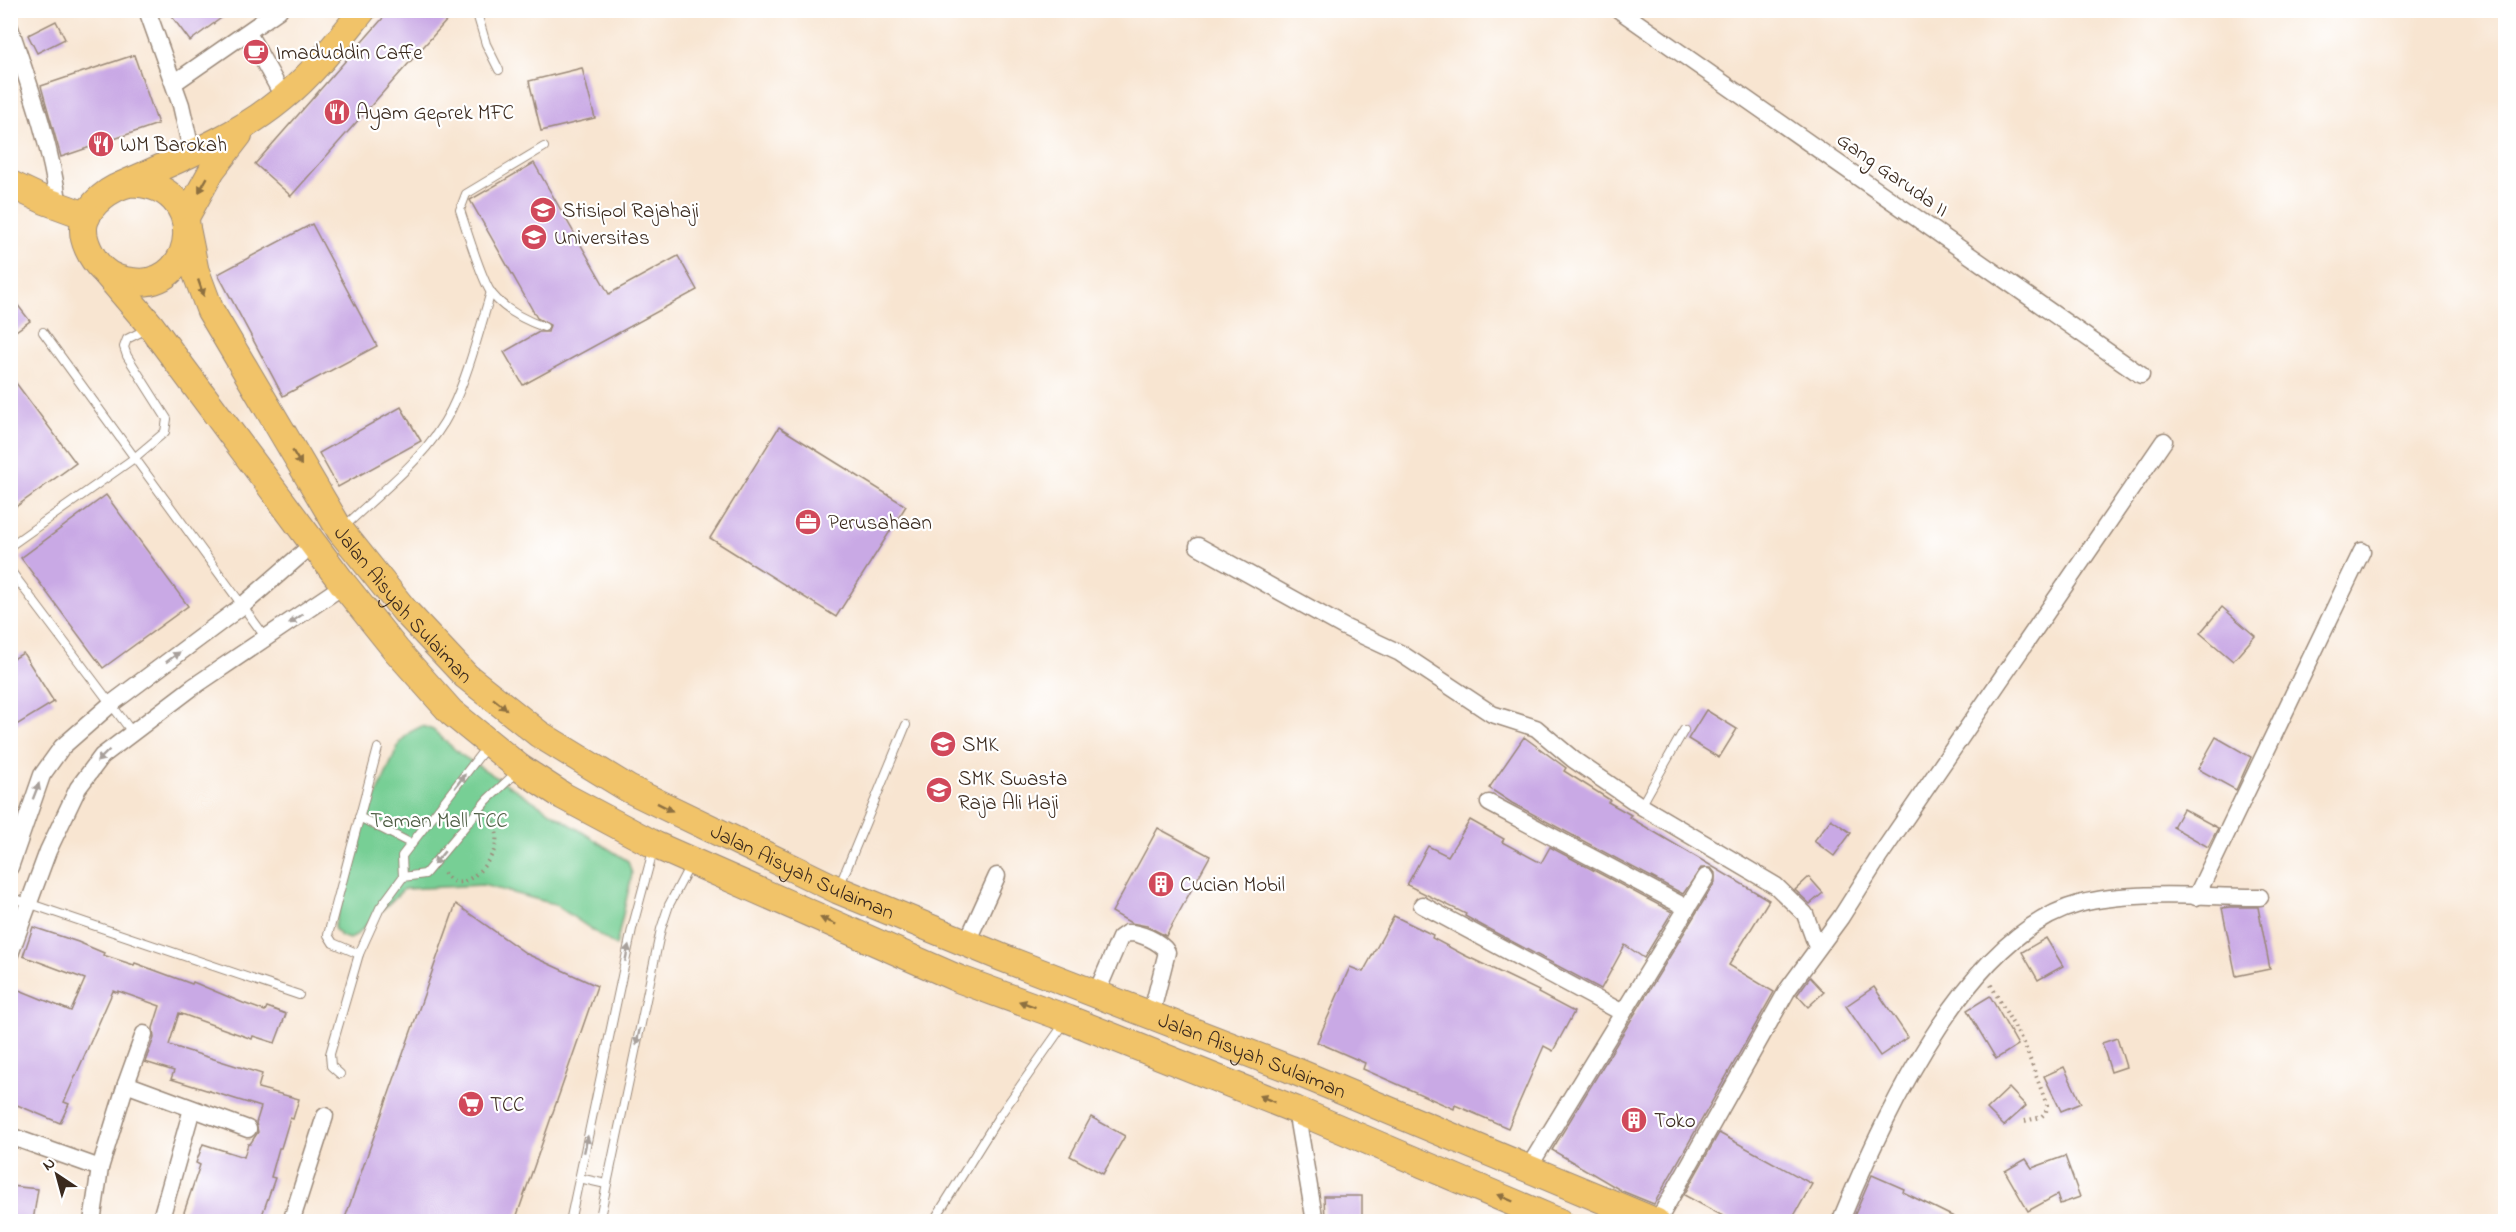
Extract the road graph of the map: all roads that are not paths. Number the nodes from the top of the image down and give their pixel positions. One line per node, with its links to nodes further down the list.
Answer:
1 (147, 10): 9 (street)
2 (279, 10): 7 (street)
3 (363, 10): 10 (main road)
4 (476, 10): 8 (lane)
5 (1619, 10): 24 (street, Gang Garuda II)
6 (10, 28): 16 (street)
7 (248, 33): 9 (street); 10 (street)
8 (499, 70)
9 (174, 83): 13 (street)
10 (284, 98): 11 (main road)
11 (251, 122): 13 (main road); 18 (main road, one-way to 18)
12 (544, 147): 20 (lane)
13 (192, 154): 15 (main road)
14 (10, 184): 16 (highway)
15 (121, 185): 17 (highway); 18 (highway)
16 (59, 207): 17 (highway)
17 (87, 216): 19 (highway)
18 (186, 225): 19 (highway); 27 (highway, Jalan Aisyah Sulaiman, one-way to 27)
19 (106, 273): 21 (highway, Jalan Aisyah Sulaiman)
20 (491, 292): 22 (lane); 27 (lane)
21 (152, 326): 26 (lane); 28 (highway, Jalan Aisyah Sulaiman)
22 (544, 327)
23 (43, 332): 26 (lane)
24 (2141, 375)
25 (2164, 441): 63 (street)
26 (133, 459): 29 (lane); 34 (lane)
27 (340, 530): 53 (highway, Jalan Aisyah Sulaiman, one-way to 53)
28 (313, 544): 33 (highway, Jalan Aisyah Sulaiman); 34 (street)
29 (10, 546)
30 (1198, 546): 44 (street)
31 (2362, 550): 55 (street)
32 (10, 570): 36 (lane)
33 (344, 585): 35 (street, one-way to 35); 40 (highway, Jalan Aisyah Sulaiman)
34 (243, 606): 35 (lane); 36 (street, one-way to 34)
35 (267, 639): 39 (street)
36 (111, 704): 39 (lane); 49 (street, one-way to 36)
37 (906, 725): 53 (lane)
38 (1684, 730): 44 (lane)
39 (132, 732): 58 (street, one-way to 58)
40 (489, 744): 42 (highway, Jalan Aisyah Sulaiman); 46 (lane, one-way to 40)
41 (378, 748): 45 (lane)
42 (520, 768): 47 (highway, Jalan Aisyah Sulaiman); 51 (lane, one-way to 51)
43 (1489, 803): 60 (street)
44 (1641, 806): 63 (street)
45 (359, 817): 46 (lane); 65 (lane)
46 (412, 844): 51 (lane)
47 (655, 845): 48 (highway, Jalan Aisyah Sulaiman); 81 (lane, one-way to 47)
48 (692, 862): 61 (highway, Jalan Aisyah Sulaiman, one-way to 48); 82 (lane, one-way to 82)
49 (10, 867)
50 (997, 876): 62 (street)
51 (403, 877): 65 (lane)
52 (1706, 877): 60 (street)
53 (838, 890): 57 (highway, Jalan Aisyah Sulaiman)
54 (10, 897): 58 (lane)
55 (2196, 897): 56 (street); 92 (street)
56 (2260, 897)
57 (866, 902): 61 (highway); 62 (highway, Jalan Aisyah Sulaiman)
58 (29, 903): 64 (street); 67 (lane)
59 (1422, 905): 68 (street)
60 (1686, 908): 68 (street)
61 (855, 932): 70 (highway, Jalan Aisyah Sulaiman, one-way to 61)
62 (966, 944): 66 (highway, Jalan Aisyah Sulaiman)
63 (1817, 947): 91 (street)
64 (10, 954)
65 (359, 954): 72 (lane)
66 (1096, 994): 69 (highway, Jalan Aisyah Sulaiman); 69 (street)
67 (299, 995)
68 (1623, 1012): 79 (street)
69 (1151, 1016): 79 (highway, Jalan Aisyah Sulaiman)
70 (1068, 1018): 75 (highway, Jalan Aisyah Sulaiman, one-way to 70); 88 (lane)
71 (144, 1034): 73 (street)
72 (340, 1074)
73 (126, 1084): 74 (street); 80 (street)
74 (192, 1109): 77 (street); 84 (street)
75 (1296, 1110): 89 (street); 90 (highway, Jalan Aisyah Sulaiman, one-way to 75)
76 (325, 1116): 85 (street)
77 (248, 1129)
78 (10, 1136): 80 (street)
79 (1529, 1167): 91 (highway, Jalan Aisyah Sulaiman)
80 (100, 1168): 83 (street)
81 (579, 1178): 82 (lane); 86 (lane)
82 (606, 1184): 87 (lane)
83 (92, 1221)
84 (160, 1221)
85 (291, 1221)
86 (570, 1221)
87 (599, 1221)
88 (933, 1221)
89 (1315, 1221)
90 (1559, 1221)
91 (1657, 1221)
92 (1840, 1221)

